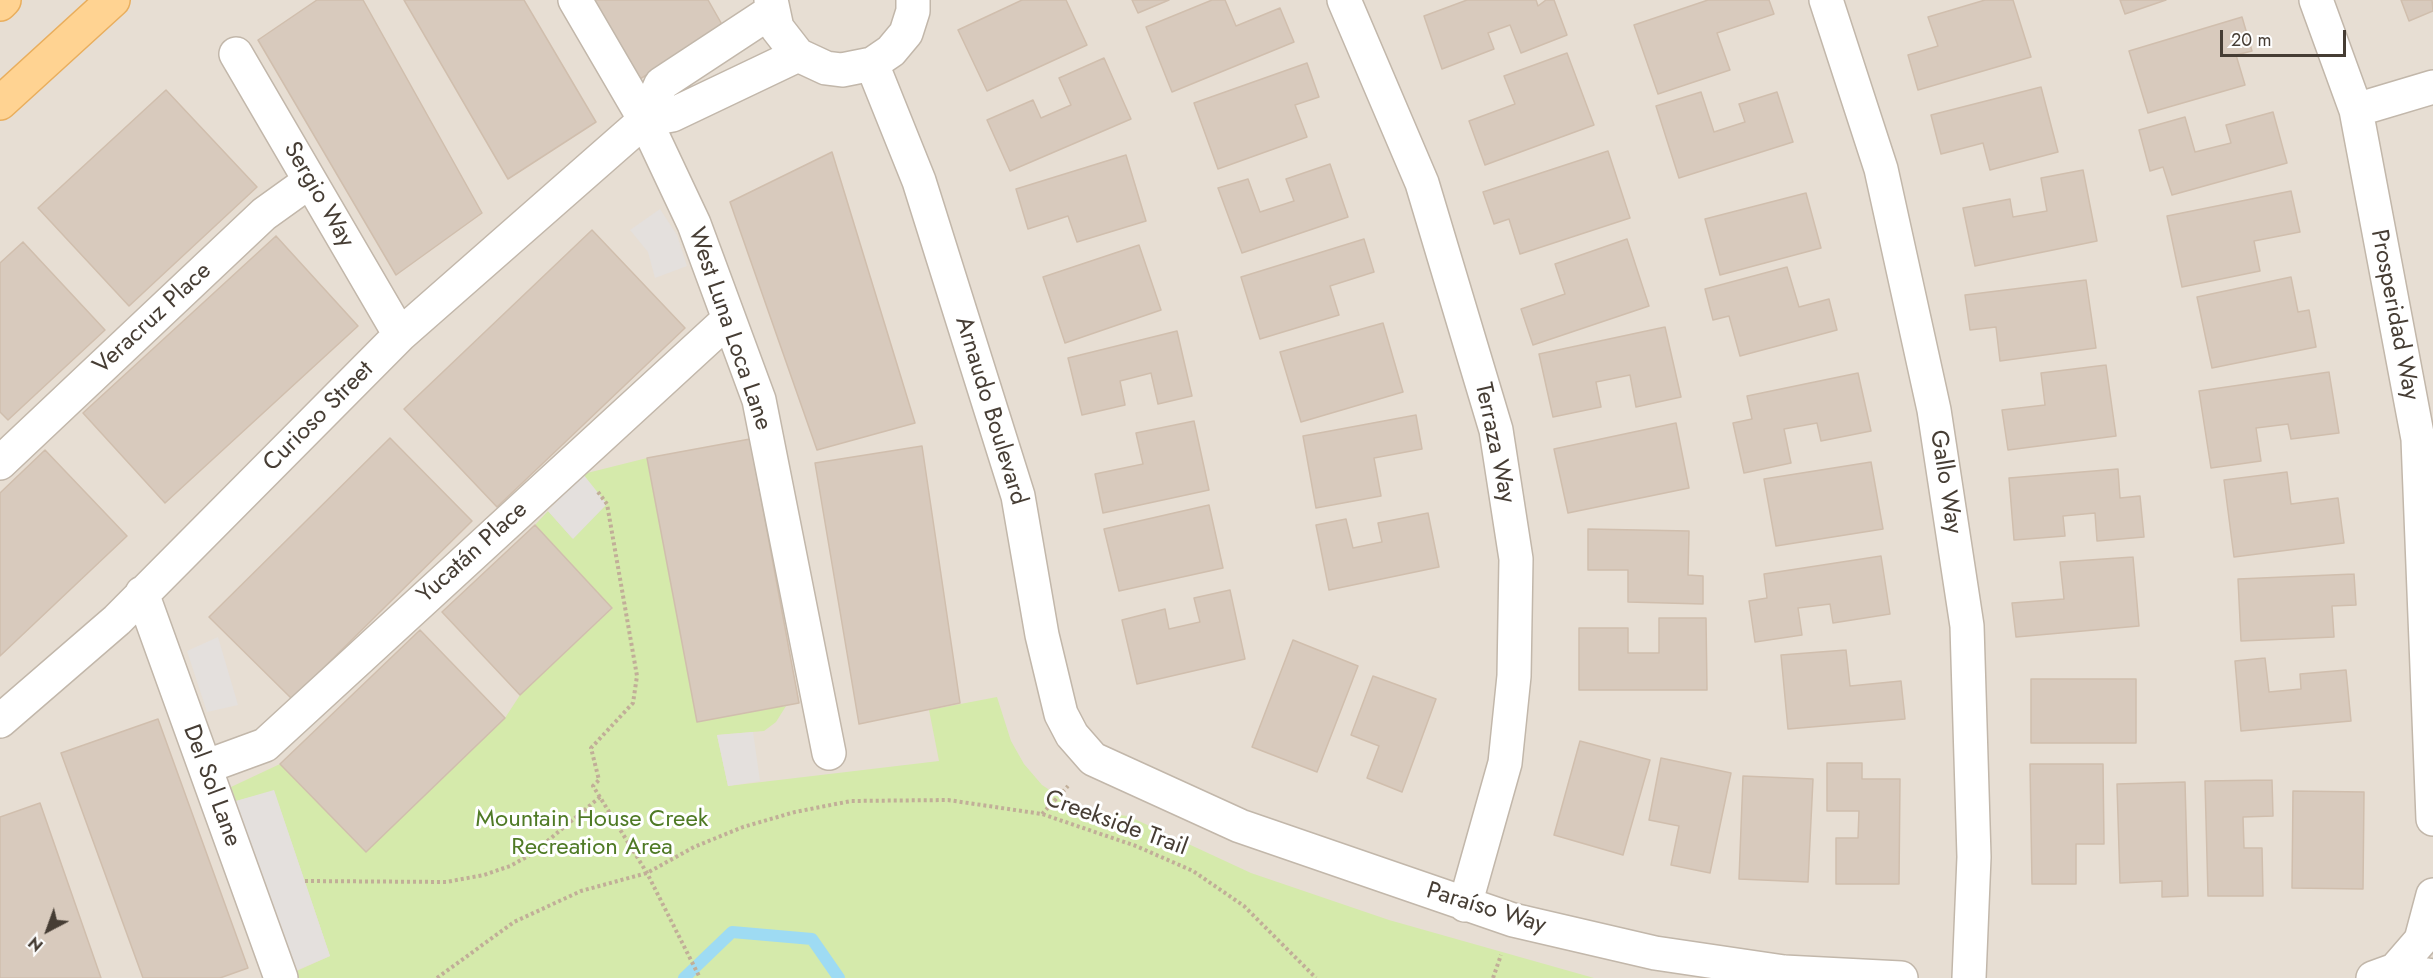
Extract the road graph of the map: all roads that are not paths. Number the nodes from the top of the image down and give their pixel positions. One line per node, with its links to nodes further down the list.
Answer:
1 (4, 0): 8 (main road)
2 (112, 0): 14 (main road)
3 (575, 0): 16 (street, West Luna Loca Lane)
4 (913, 0): 12 (street)
5 (1344, 0): 29 (street, Terraza Way)
6 (1827, 0): 34 (street, Gallo Way)
7 (2316, 0): 15 (street, Prosperidad Way)
8 (0, 4)
9 (771, 6): 11 (street); 16 (street, Curioso Street)
10 (236, 54): 17 (street, Sergio Way)
11 (798, 55): 12 (street); 16 (street, Curioso Street)
12 (872, 64): 25 (street, Arnaudo Boulevard)
13 (2433, 87): 15 (street)
14 (0, 103)
15 (2356, 110): 20 (street, Prosperidad Way)
16 (645, 120): 18 (street, West Luna Loca Lane); 19 (street, Curioso Street)
17 (310, 181): 19 (street, Sergio Way); 21 (street, Veracruz Place)
18 (729, 319): 24 (street, West Luna Loca Lane); 26 (street, Yucatán Place)
19 (400, 335): 22 (street, Curioso Street)
20 (2425, 438): 27 (street, Prosperidad Way)
21 (0, 463)
22 (142, 593): 23 (street, Curioso Street); 26 (street, Del Sol Lane)
23 (0, 721)
24 (830, 753)
25 (1093, 759): 29 (street, Paraíso Way)
26 (205, 767): 32 (street, Del Sol Lane)
27 (2433, 819)
28 (2433, 895): 30 (street)
29 (1465, 905): 33 (street, Paraíso Way)
30 (2384, 974): 31 (street)
31 (2433, 976)
32 (281, 978)
33 (1901, 978)
34 (1969, 978)

